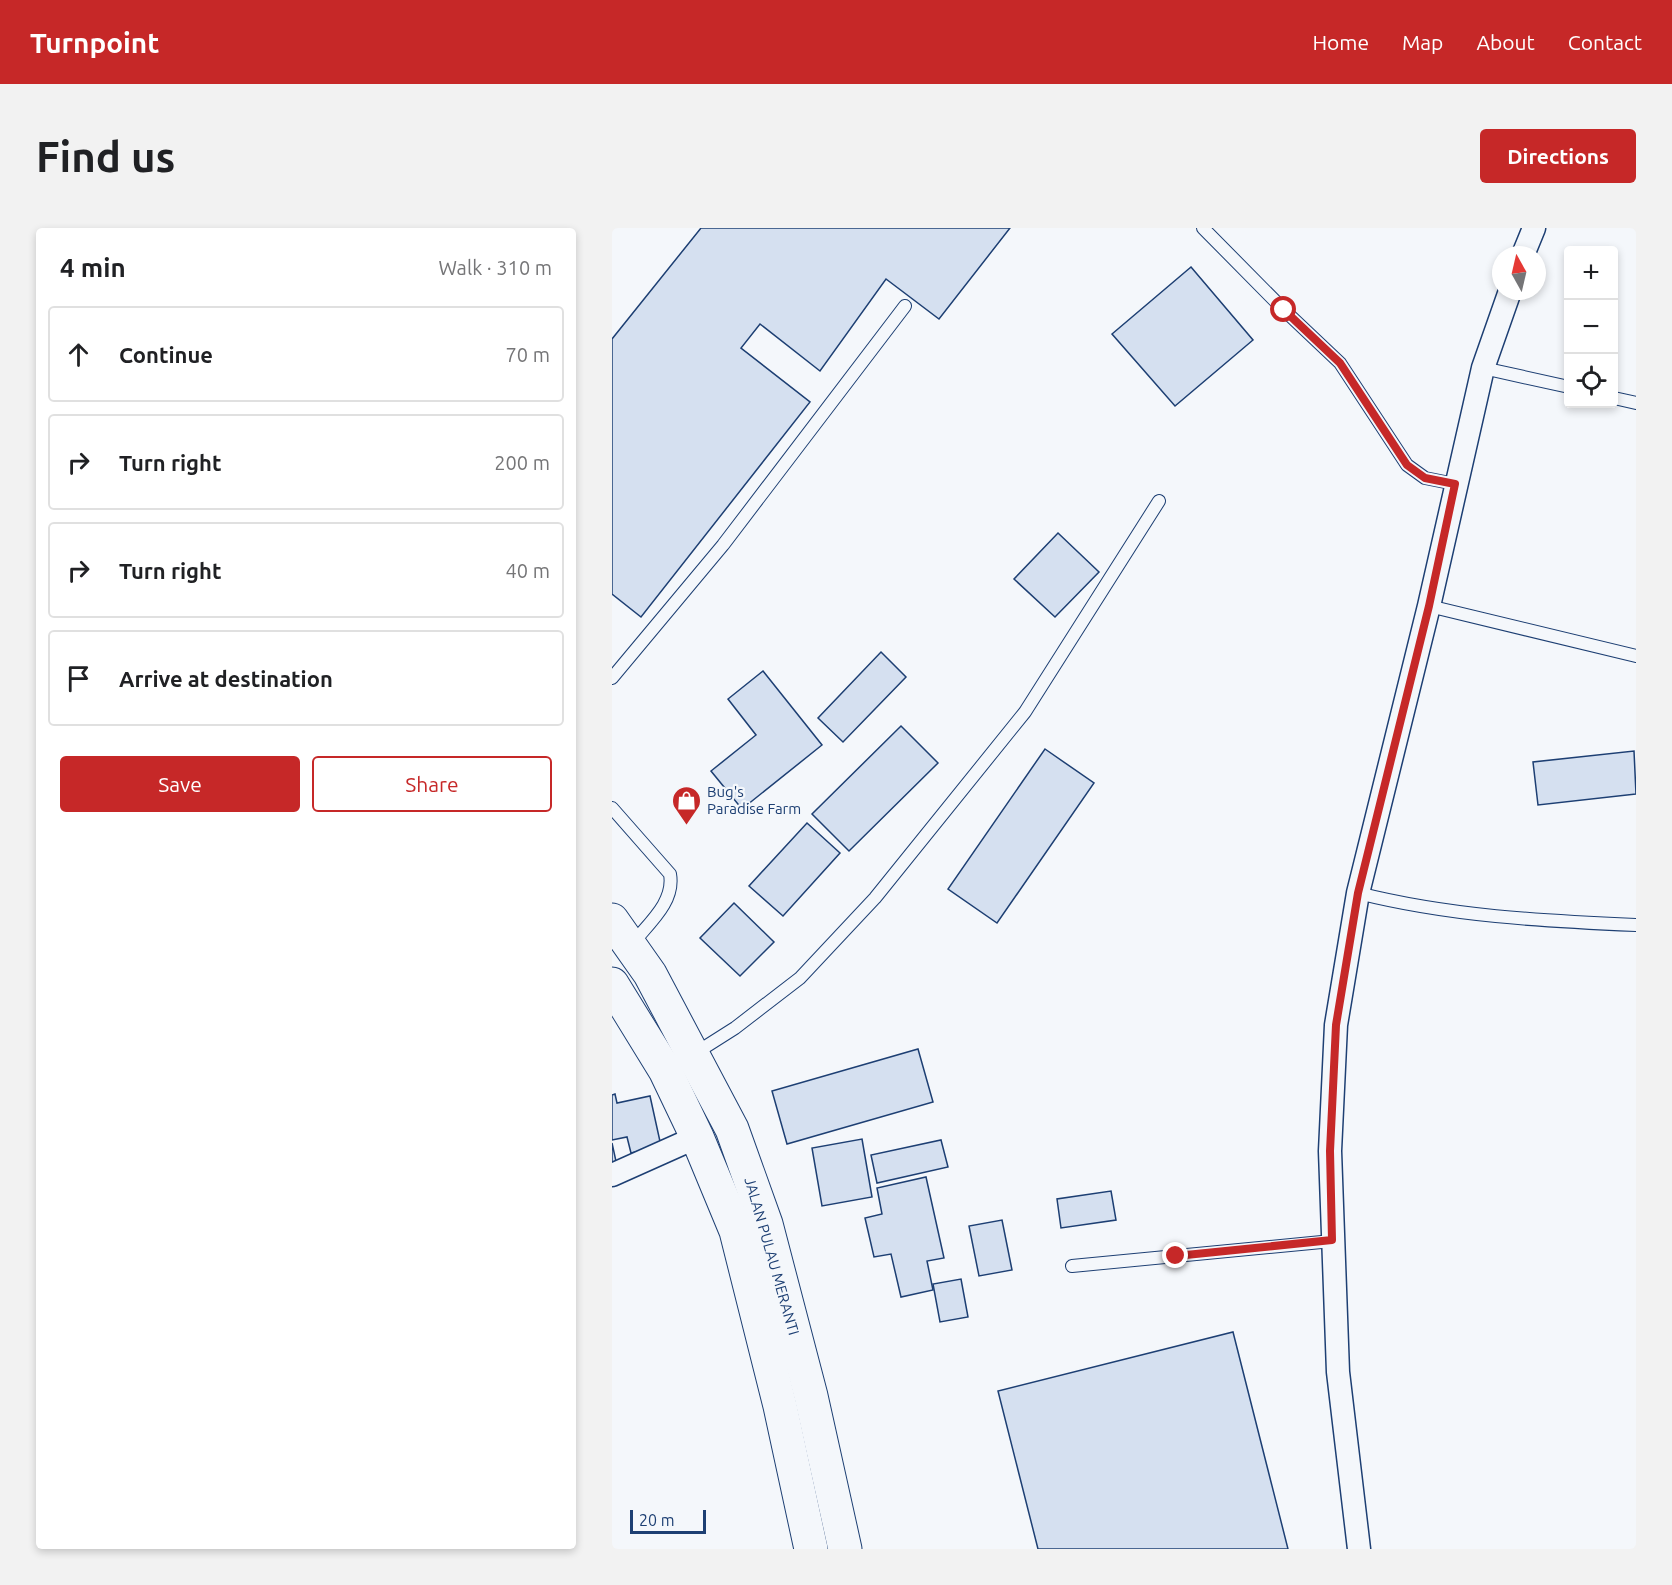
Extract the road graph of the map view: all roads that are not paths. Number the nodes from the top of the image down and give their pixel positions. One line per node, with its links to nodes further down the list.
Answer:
1 (1203, 228): 10 (lane)
2 (1534, 228): 3 (street)
3 (1527, 246)
4 (1507, 300): 6 (street)
5 (905, 306): 14 (lane)
6 (1483, 368): 7 (lane); 10 (street)
7 (1564, 386)
8 (1618, 399): 9 (lane)
9 (1636, 403)
10 (1455, 484): 12 (street)
11 (1158, 501): 20 (lane)
12 (1429, 606): 13 (lane); 16 (street)
13 (1636, 656)
14 (612, 678)
15 (612, 808): 18 (lane)
16 (1358, 893): 17 (lane); 23 (street)
17 (1636, 925)
18 (621, 933): 20 (main road, JALAN PULAU MERANTI)
19 (612, 984): 21 (main road, JALAN PULAU MERANTI)
20 (694, 1054): 26 (main road, JALAN PULAU MERANTI)
21 (697, 1137): 22 (street); 25 (main road, JALAN PULAU MERANTI)
22 (612, 1175)
23 (1332, 1240): 24 (lane); 27 (street)
24 (1072, 1266)
25 (811, 1549)
26 (845, 1549)
27 (1359, 1549)

